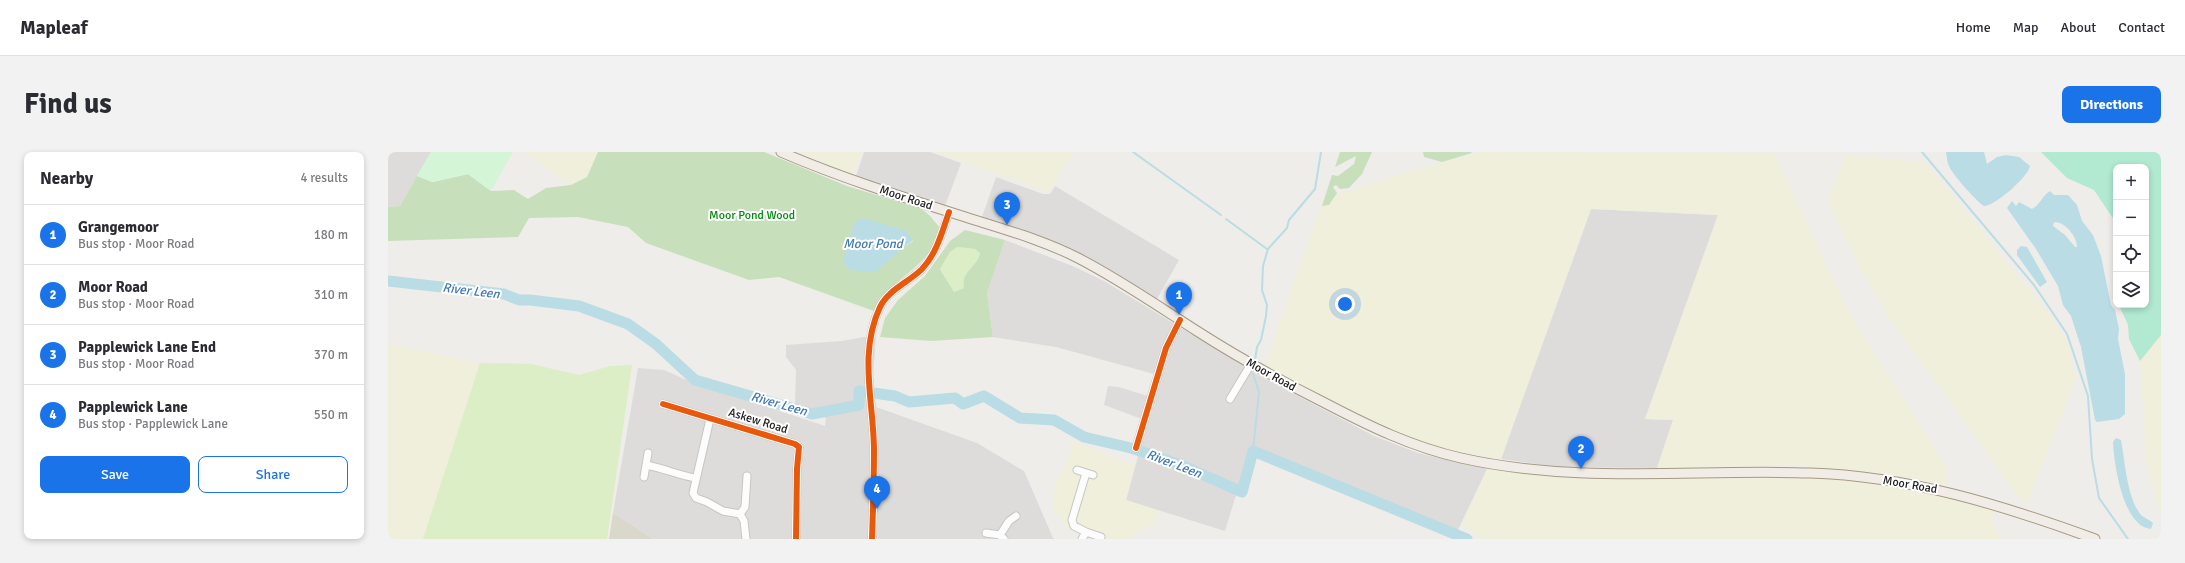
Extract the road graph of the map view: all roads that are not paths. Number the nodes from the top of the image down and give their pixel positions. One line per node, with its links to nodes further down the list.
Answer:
1 (781, 152): 2 (main road, Moor Road)
2 (949, 212): 3 (main road, Moor Road); 25 (street)
3 (1180, 320): 4 (main road, Moor Road); 8 (street)
4 (1251, 364): 5 (street); 26 (main road, Moor Road)
5 (1230, 399)
6 (664, 404): 7 (street, Askew Road)
7 (710, 419): 16 (street); 24 (street, Askew Road)
8 (1136, 448)
9 (648, 453): 10 (street)
10 (646, 465): 15 (street); 16 (street)
11 (1077, 470): 12 (street)
12 (1086, 473): 13 (street); 20 (street)
13 (1093, 475)
14 (747, 476): 17 (street)
15 (644, 477)
16 (695, 478): 17 (street)
17 (740, 514): 23 (street)
18 (1016, 516): 21 (street)
19 (986, 532): 21 (street)
20 (1084, 536): 22 (street)
21 (1002, 537)
22 (1101, 537)
23 (746, 539)
24 (796, 539)
25 (872, 539)
26 (2095, 539)

